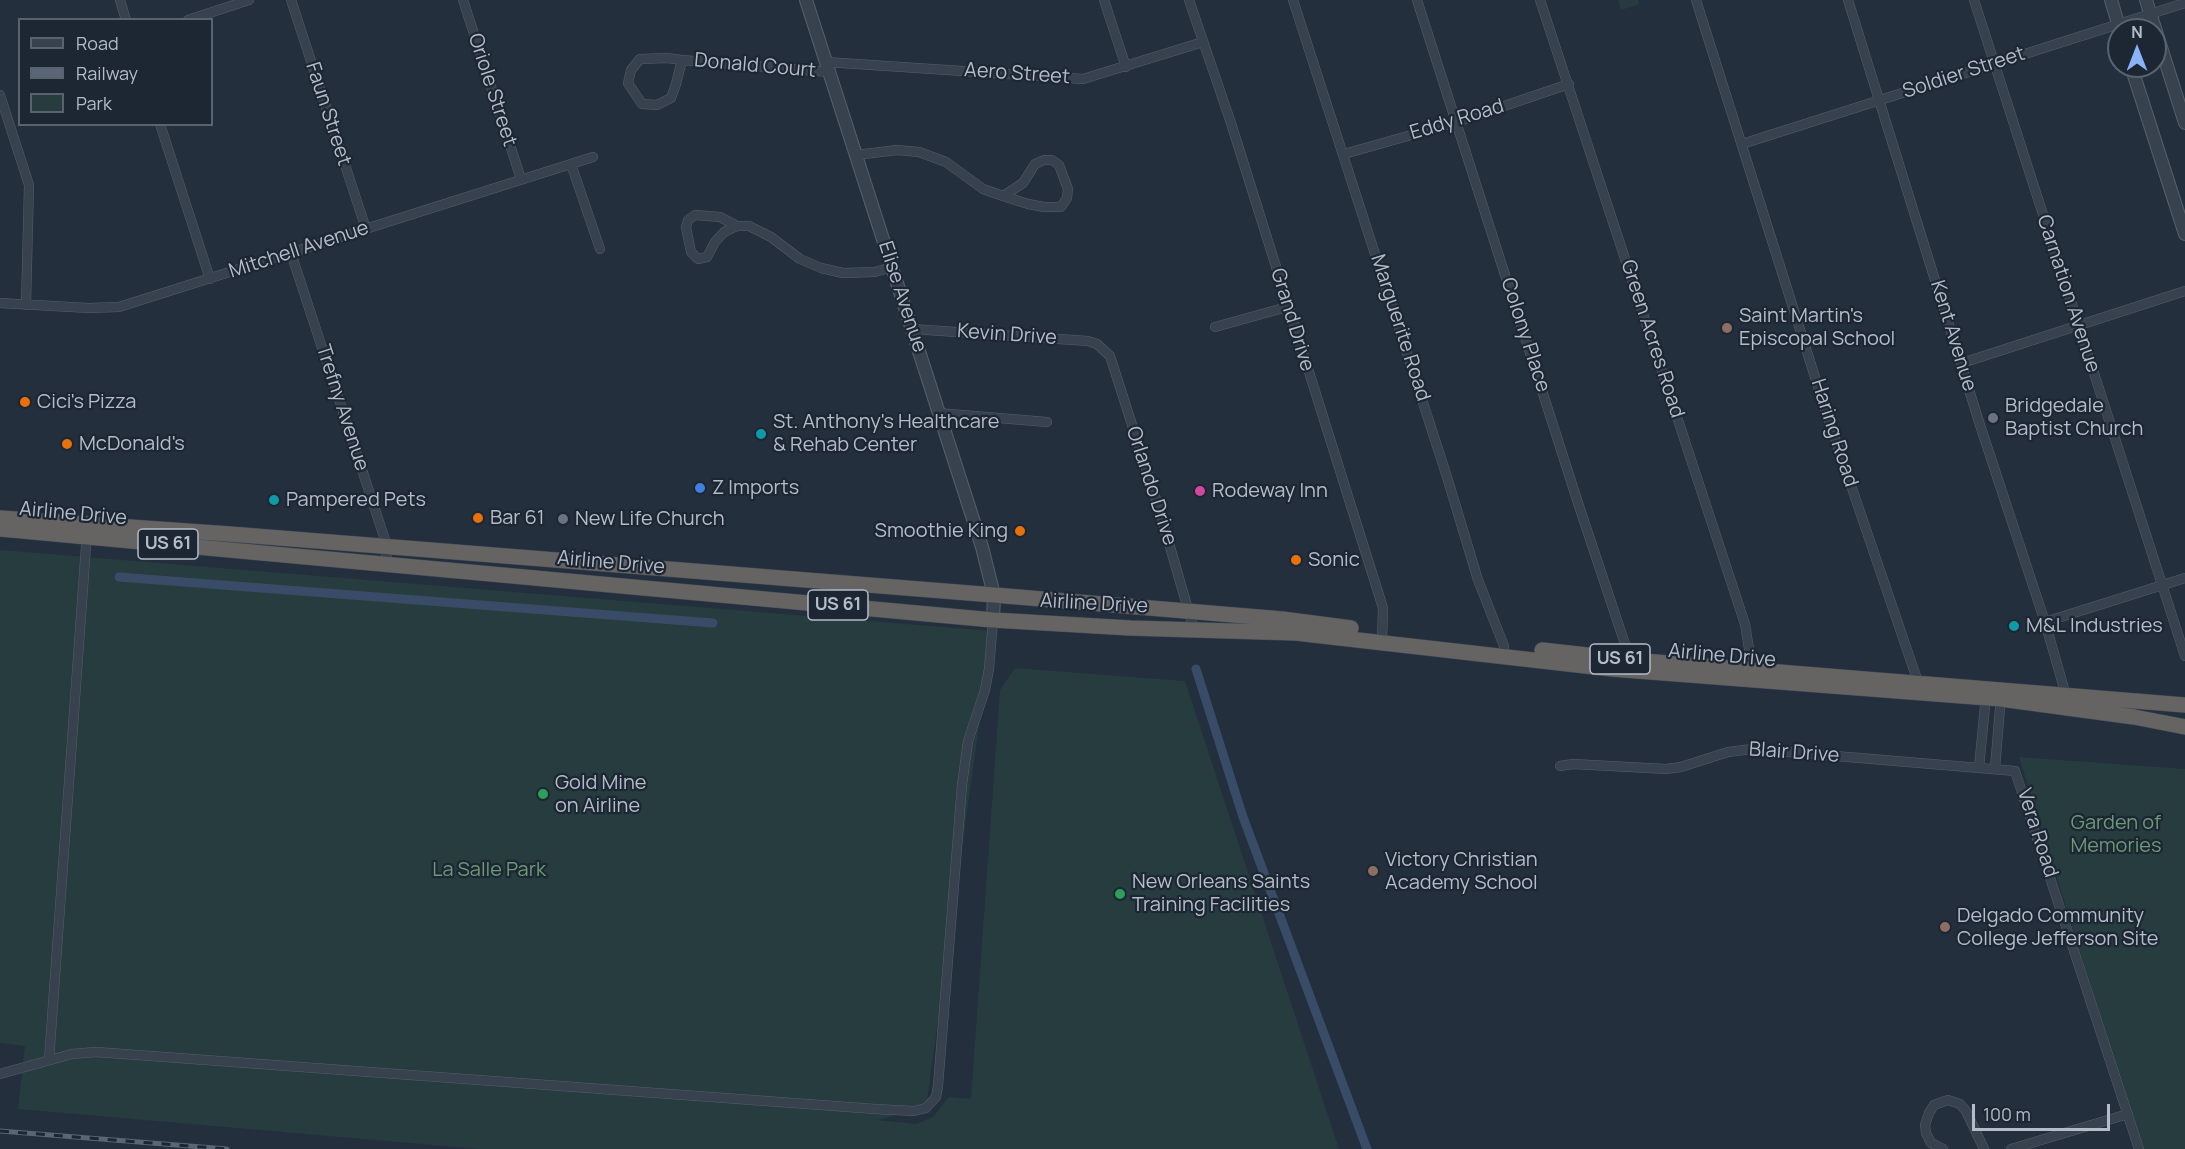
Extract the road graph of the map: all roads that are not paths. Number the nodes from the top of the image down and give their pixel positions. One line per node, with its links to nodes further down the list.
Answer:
1 (120, 0): 18 (street)
2 (249, 0): 19 (street)
3 (291, 0): 43 (street, Faun Street)
4 (463, 0): 40 (street, Oriole Street)
5 (806, 0): 26 (street, Elise Avenue)
6 (1104, 0): 27 (street)
7 (1189, 0): 23 (street, Grand Drive)
8 (1293, 0): 36 (street, Marguerite Road)
9 (1417, 0): 32 (street, Colony Place)
10 (1540, 0): 29 (street, Green Acres Road)
11 (1696, 0): 35 (street, Haring Road)
12 (1848, 0): 31 (street, Kent Avenue)
13 (1974, 0): 25 (street, Carnation Avenue)
14 (2110, 0): 20 (street)
15 (2146, 0): 17 (street)
16 (2185, 3): 17 (street, Soldier Street)
17 (2151, 14): 21 (street, Soldier Street); 33 (street)
18 (125, 18)
19 (194, 18)
20 (2116, 18)
21 (2141, 18)
22 (2107, 30): 25 (street, Soldier Street)
23 (1203, 42): 27 (street, Aero Street); 52 (street, Grand Drive)
24 (682, 60): 24 (street, Donald Court); 26 (street, Donald Court)
25 (1994, 63): 31 (street, Soldier Street); 53 (street, Carnation Avenue)
26 (827, 67): 27 (street, Aero Street); 37 (street, Elise Avenue)
27 (1126, 67)
28 (2135, 78): 44 (street)
29 (1569, 84): 32 (street, Eddy Road); 78 (street, Green Acres Road)
30 (0, 94): 51 (street)
31 (1878, 100): 35 (street, Soldier Street); 57 (street, Kent Avenue)
32 (1457, 122): 36 (street, Eddy Road); 77 (street, Colony Place)
33 (2185, 123)
34 (161, 126): 48 (street)
35 (1742, 144): 79 (street, Haring Road)
36 (1344, 154): 75 (street, Marguerite Road)
37 (856, 155): 41 (street); 47 (street, Elise Avenue)
38 (593, 157): 39 (street, Mitchell Avenue)
39 (571, 164): 40 (street, Mitchell Avenue); 45 (street)
40 (521, 179): 43 (street, Mitchell Avenue)
41 (1004, 196): 41 (street)
42 (737, 226): 42 (street); 47 (street)
43 (366, 229): 46 (street, Mitchell Avenue)
44 (2185, 234)
45 (600, 249)
46 (291, 253): 48 (street, Mitchell Avenue); 63 (street, Trefny Avenue)
47 (892, 267): 55 (street, Elise Avenue)
48 (210, 279): 51 (street, Mitchell Avenue)
49 (2185, 291): 53 (street)
50 (0, 303): 51 (street, Mitchell Avenue)
51 (26, 304)
52 (1287, 306): 54 (street); 74 (street, Grand Drive)
53 (2078, 326): 57 (street); 67 (street, Carnation Avenue)
54 (1215, 327)
55 (912, 329): 56 (street, Kevin Drive); 58 (street, Elise Avenue)
56 (1100, 346): 70 (street, Orlando Drive)
57 (1962, 363): 72 (street, Kent Avenue)
58 (938, 413): 59 (street); 68 (street, Elise Avenue)
59 (1047, 422)
60 (0, 518): 62 (highway, Airline Drive / US 61)
61 (0, 529): 62 (highway, Airline Drive / US 61)
62 (87, 530): 63 (highway, Airline Drive / US 61); 64 (highway, Airline Drive / US 61); 87 (street)
63 (387, 546): 64 (street, Trefny Avenue); 65 (highway, Airline Drive / US 61)
64 (386, 564): 69 (highway, Airline Drive / US 61)
65 (743, 576): 68 (highway, Airline Drive / US 61); 69 (highway)
66 (2185, 578): 67 (street)
67 (2162, 585): 72 (street); 76 (street, Carnation Avenue)
68 (994, 595): 70 (highway, Airline Drive / US 61); 71 (street, Elise Avenue)
69 (740, 596): 71 (highway, Airline Drive / US 61)
70 (1190, 611): 73 (street, Orlando Drive); 74 (highway, Airline Drive / US 61)
71 (993, 620): 73 (highway, Airline Drive / US 61); 87 (street)
72 (2045, 622): 81 (street, Kent Avenue)
73 (1194, 630): 74 (highway, Airline Drive / US 61)
74 (1382, 637): 75 (highway, Airline Drive / US 61)
75 (1504, 651): 77 (highway, Airline Drive / US 61)
76 (2185, 656)
77 (1631, 665): 78 (highway, Airline Drive / US 61)
78 (1753, 674): 79 (highway, Airline Drive / US 61)
79 (1918, 688): 80 (highway, Airline Drive / US 61)
80 (1994, 693): 81 (highway, Airline Drive / US 61); 85 (street); 86 (street)
81 (2067, 701): 82 (highway, Airline Drive / US 61); 83 (highway, Airline Drive / US 61)
82 (2185, 705)
83 (2185, 728)
84 (1560, 766): 85 (street, Blair Drive)
85 (1979, 767): 86 (street, Blair Drive)
86 (1995, 768): 89 (street, Vera Road)
87 (49, 1060): 88 (street)
88 (0, 1074)
89 (2128, 1114): 92 (street); 93 (street)
90 (1943, 1149): 91 (street)
91 (1984, 1149)
92 (2011, 1149)
93 (2139, 1149)

